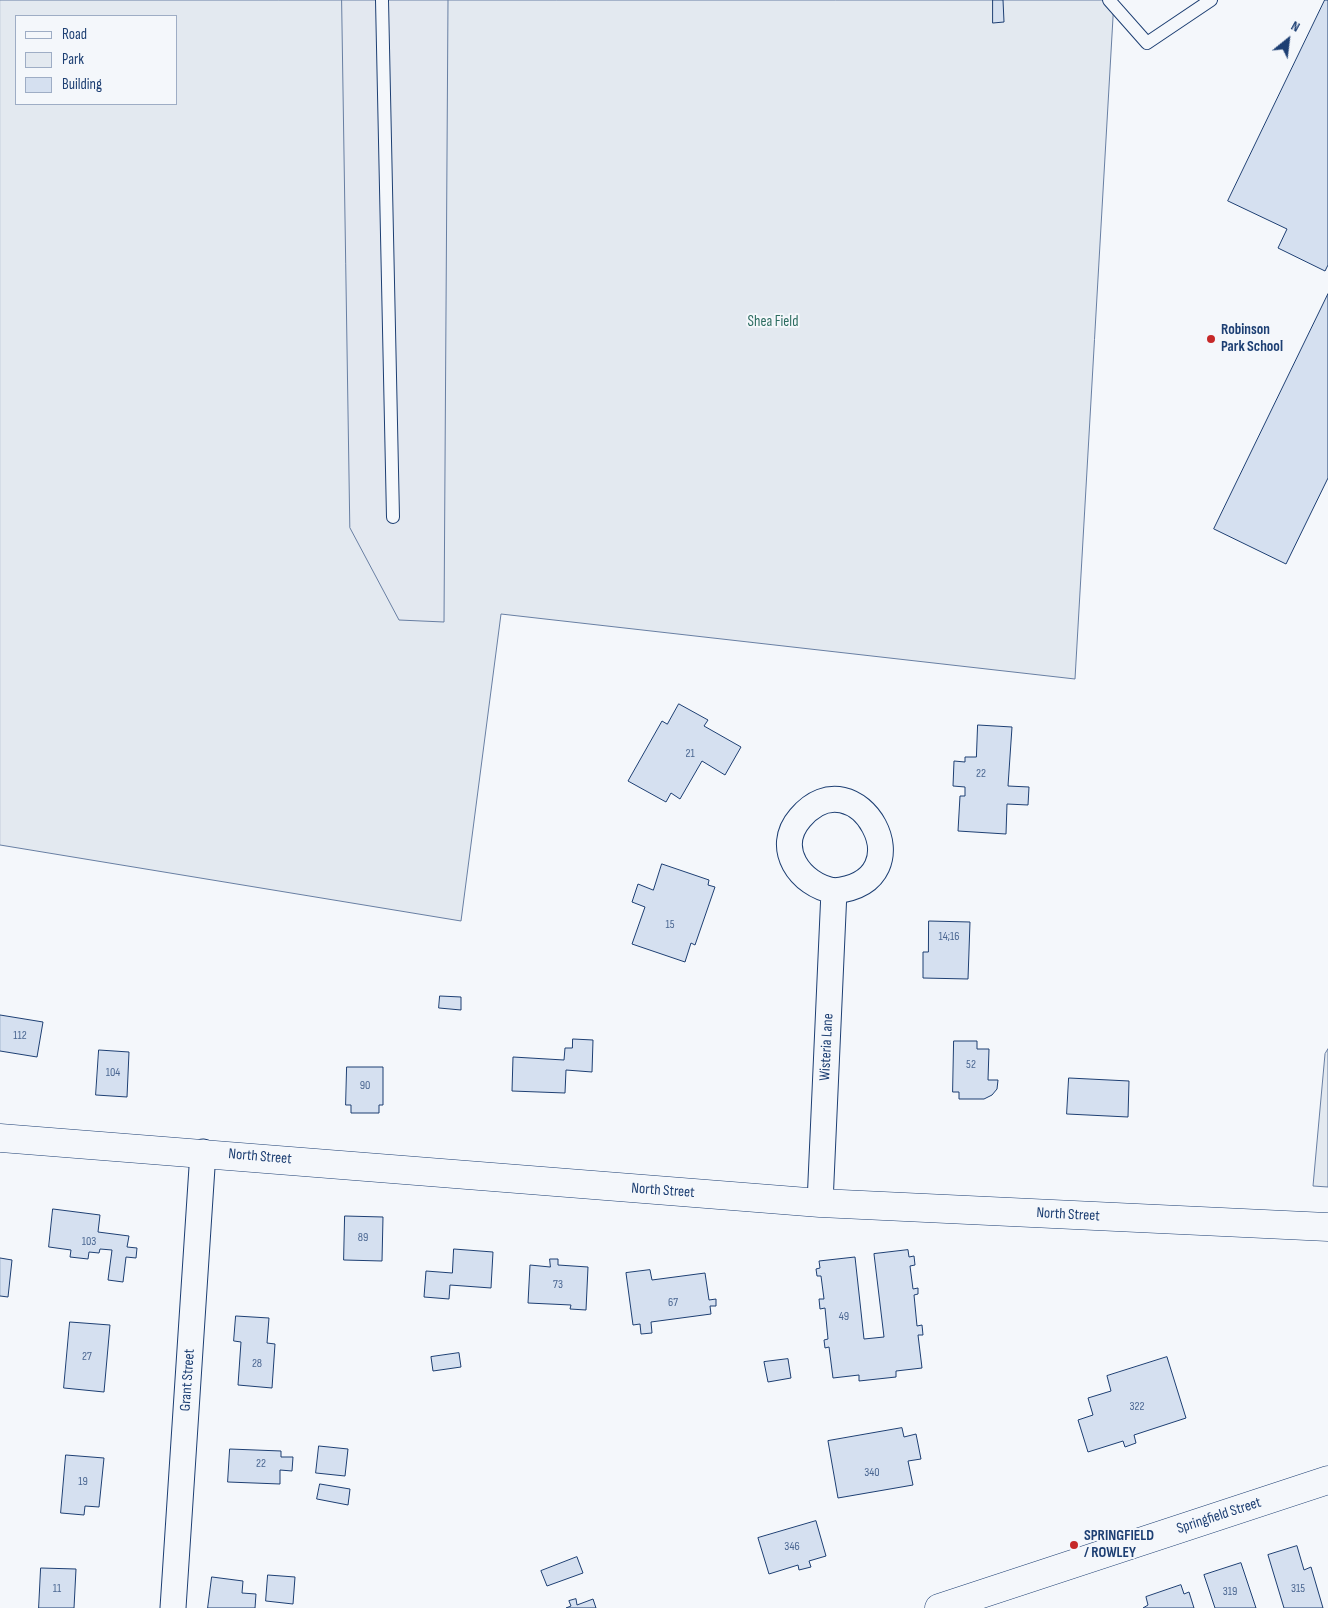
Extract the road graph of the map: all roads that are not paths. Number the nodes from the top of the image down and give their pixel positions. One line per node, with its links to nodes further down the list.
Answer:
1 (382, 0): 4 (lane)
2 (1108, 0): 3 (lane)
3 (1211, 0)
4 (393, 517)
5 (834, 891): 8 (street, Wisteria Lane)
6 (0, 1138): 7 (main road, North Street)
7 (203, 1152): 8 (main road, North Street); 11 (street, Grant Street)
8 (820, 1204): 9 (main road, North Street)
9 (1328, 1227)
10 (1328, 1480): 12 (main road, Springfield Street)
11 (172, 1608)
12 (939, 1608)

